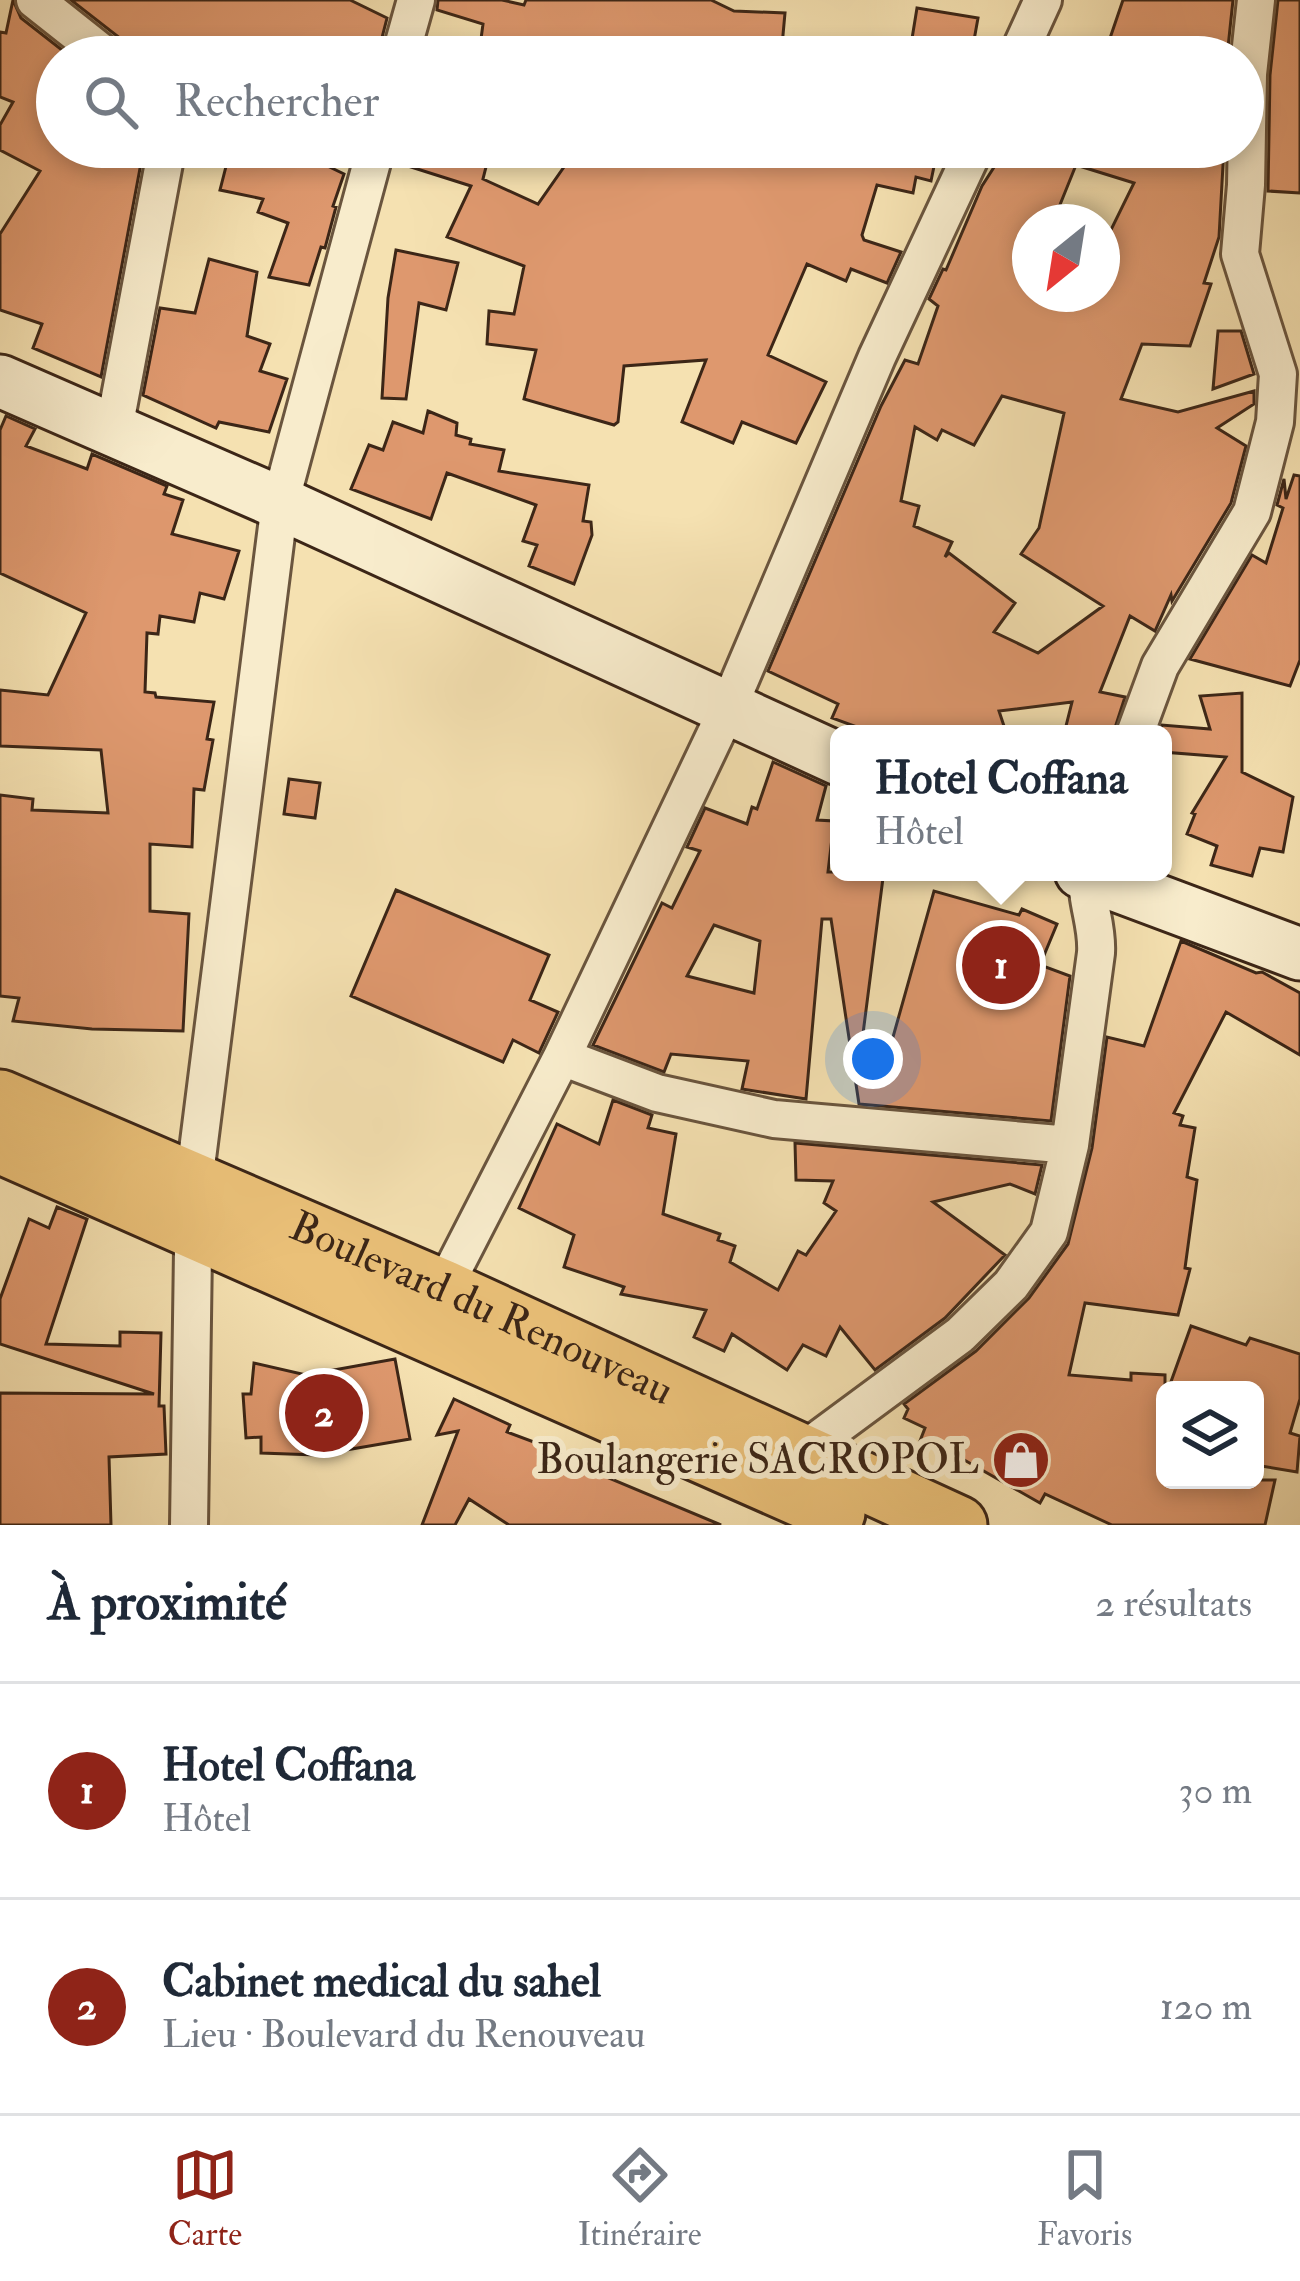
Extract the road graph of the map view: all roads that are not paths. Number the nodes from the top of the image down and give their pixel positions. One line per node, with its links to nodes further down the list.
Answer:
1 (34, 0): 5 (street)
2 (416, 0): 6 (street)
3 (1043, 0): 7 (street)
4 (1256, 0): 8 (street)
5 (80, 36)
6 (406, 36)
7 (1027, 36)
8 (1252, 36)
9 (163, 168): 14 (street)
10 (370, 168): 15 (street)
11 (965, 168): 16 (street)
12 (1246, 168): 17 (street)
13 (0, 381): 14 (main road)
14 (113, 429): 15 (main road)
15 (280, 503): 16 (main road); 26 (street)
16 (728, 708): 18 (main road); 22 (street)
17 (1138, 725)
18 (830, 755)
19 (1086, 881): 25 (street)
20 (1106, 881): 21 (main road)
21 (1300, 954)
22 (562, 1057): 25 (street); 27 (street)
23 (0, 1099): 26 (main road, Boulevard du Renouveau)
24 (0, 1144): 26 (main road, Boulevard du Renouveau)
25 (1070, 1144): 28 (street)
26 (194, 1206): 27 (main road, Boulevard du Renouveau); 29 (street); 30 (main road, Boulevard du Renouveau)
27 (443, 1289): 28 (main road, Boulevard du Renouveau)
28 (799, 1454): 31 (main road, Boulevard du Renouveau)
29 (189, 1525)
30 (862, 1525)
31 (958, 1525)

